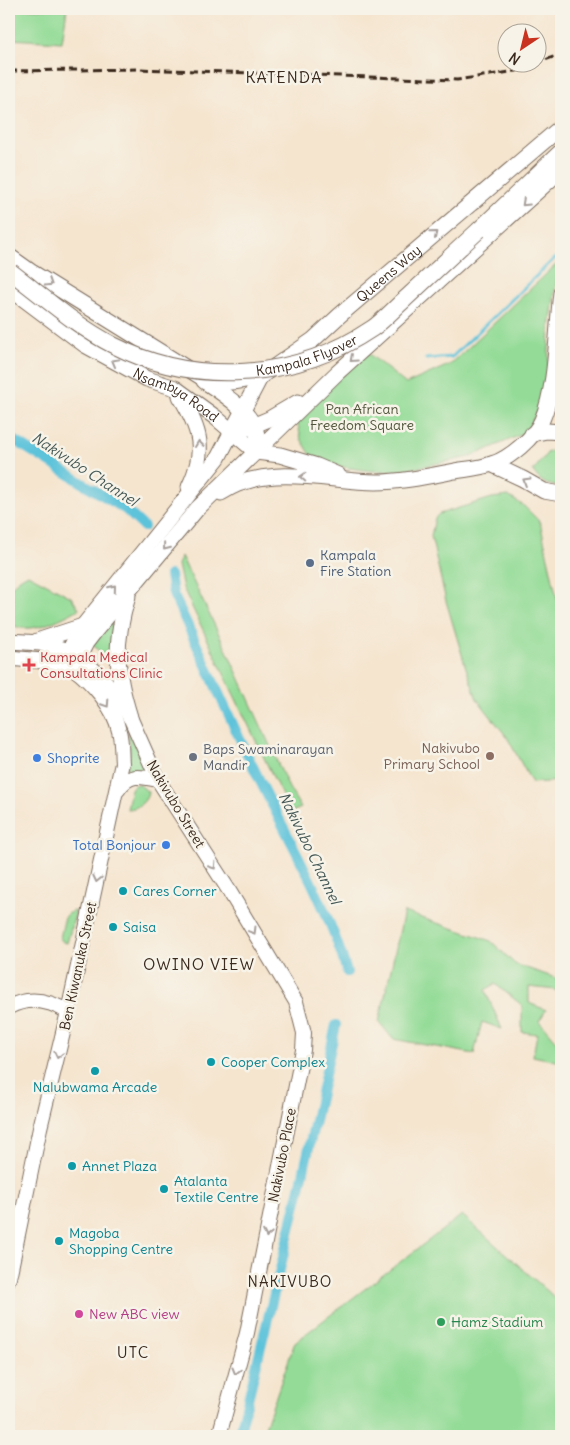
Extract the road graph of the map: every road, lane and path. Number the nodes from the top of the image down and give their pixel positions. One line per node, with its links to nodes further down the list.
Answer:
1 (561, 127): 10 (main road, Queens Way, one-way to 1)
2 (561, 152): 4 (highway, Kampala Flyover, bridge)
3 (561, 170): 11 (main road, one-way to 11)
4 (9, 266): 9 (main road, one-way to 9)
5 (9, 288): 12 (main road, Nsambya Road, one-way to 5)
6 (561, 293): 7 (main road)
7 (557, 327): 8 (main road); 17 (main road)
8 (561, 354)
9 (188, 370): 10 (main road); 13 (main road)
10 (261, 376): 13 (main road, Queens Way)
11 (322, 387): 14 (main road); 18 (main road)
12 (175, 388): 15 (main road, Nsambya Road); 22 (main road, one-way to 12)
13 (242, 411): 14 (main road); 15 (main road, Queens Way)
14 (254, 426): 15 (main road); 18 (main road)
15 (232, 431): 18 (main road, Nsambya Road); 22 (main road, Queens Way)
16 (561, 432): 17 (main road)
17 (532, 434): 19 (main road)
18 (256, 452): 20 (main road); 23 (main road)
19 (491, 464): 20 (main road); 21 (main road, one-way to 19)
20 (351, 480): 23 (main road, one-way to 23)
21 (561, 494)
22 (180, 506): 25 (main road, one-way to 22)
23 (197, 509): 24 (main road, one-way to 24)
24 (129, 592): 29 (main road); 30 (main road)
25 (83, 626): 27 (main road); 29 (main road)
26 (9, 641): 27 (main road)
27 (30, 642): 29 (main road)
28 (9, 658): 29 (main road)
29 (70, 659): 30 (main road, Nakivubo Street); 32 (main road, Ben Kiwanuka Street, one-way to 32)
30 (130, 717): 31 (main road, Nakivubo Street)
31 (158, 780): 32 (main road); 33 (main road, Nakivubo Street, one-way to 33)
32 (116, 793): 35 (main road, Ben Kiwanuka Street, one-way to 35)
33 (228, 889): 37 (main road, Nakivubo Place, one-way to 37)
34 (9, 1007): 35 (main road)
35 (68, 1012): 36 (main road, Ben Kiwanuka Street, one-way to 36)
36 (9, 1278)
37 (219, 1436)

